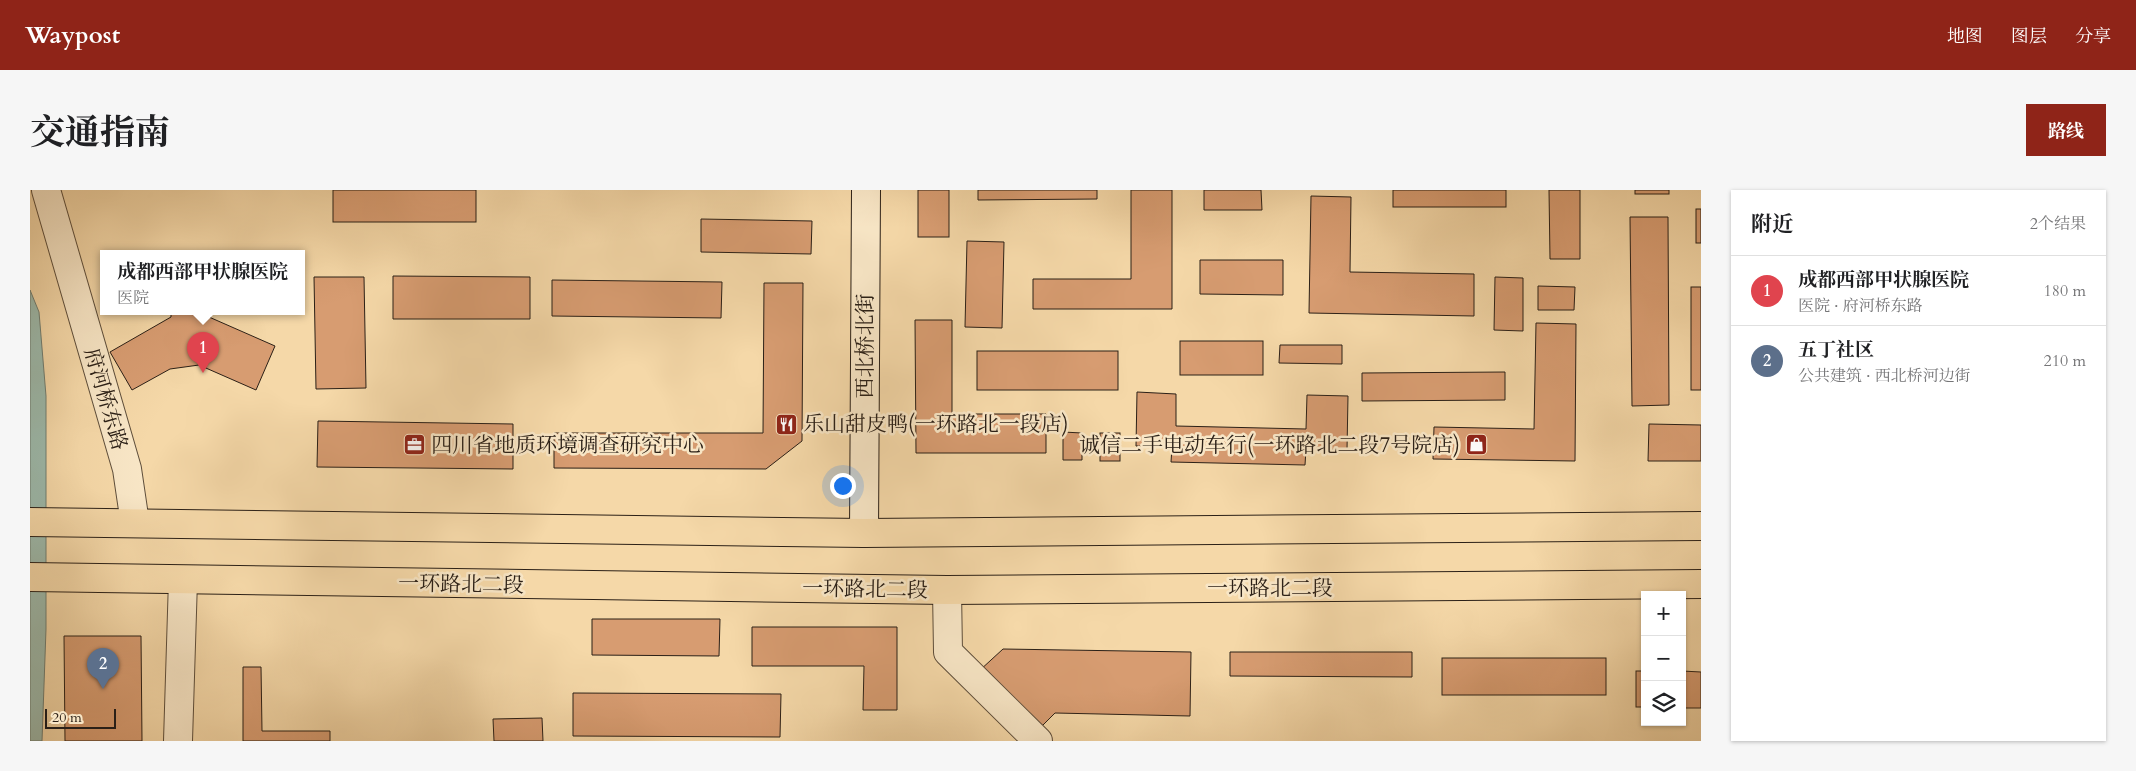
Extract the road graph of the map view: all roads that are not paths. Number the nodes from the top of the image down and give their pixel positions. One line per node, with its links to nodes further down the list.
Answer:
1 (46, 190): 4 (street, 府河桥东路)
2 (866, 190): 6 (street, 西北桥北街)
3 (30, 522): 4 (main road)
4 (123, 523): 6 (main road)
5 (1701, 526): 6 (main road)
6 (864, 533)
7 (30, 577): 8 (main road, 一环路北二段)
8 (183, 580): 10 (main road, 一环路北二段); 11 (street)
9 (1701, 584): 10 (main road, 一环路北二段)
10 (947, 590): 12 (street)
11 (178, 741)
12 (1038, 741)

